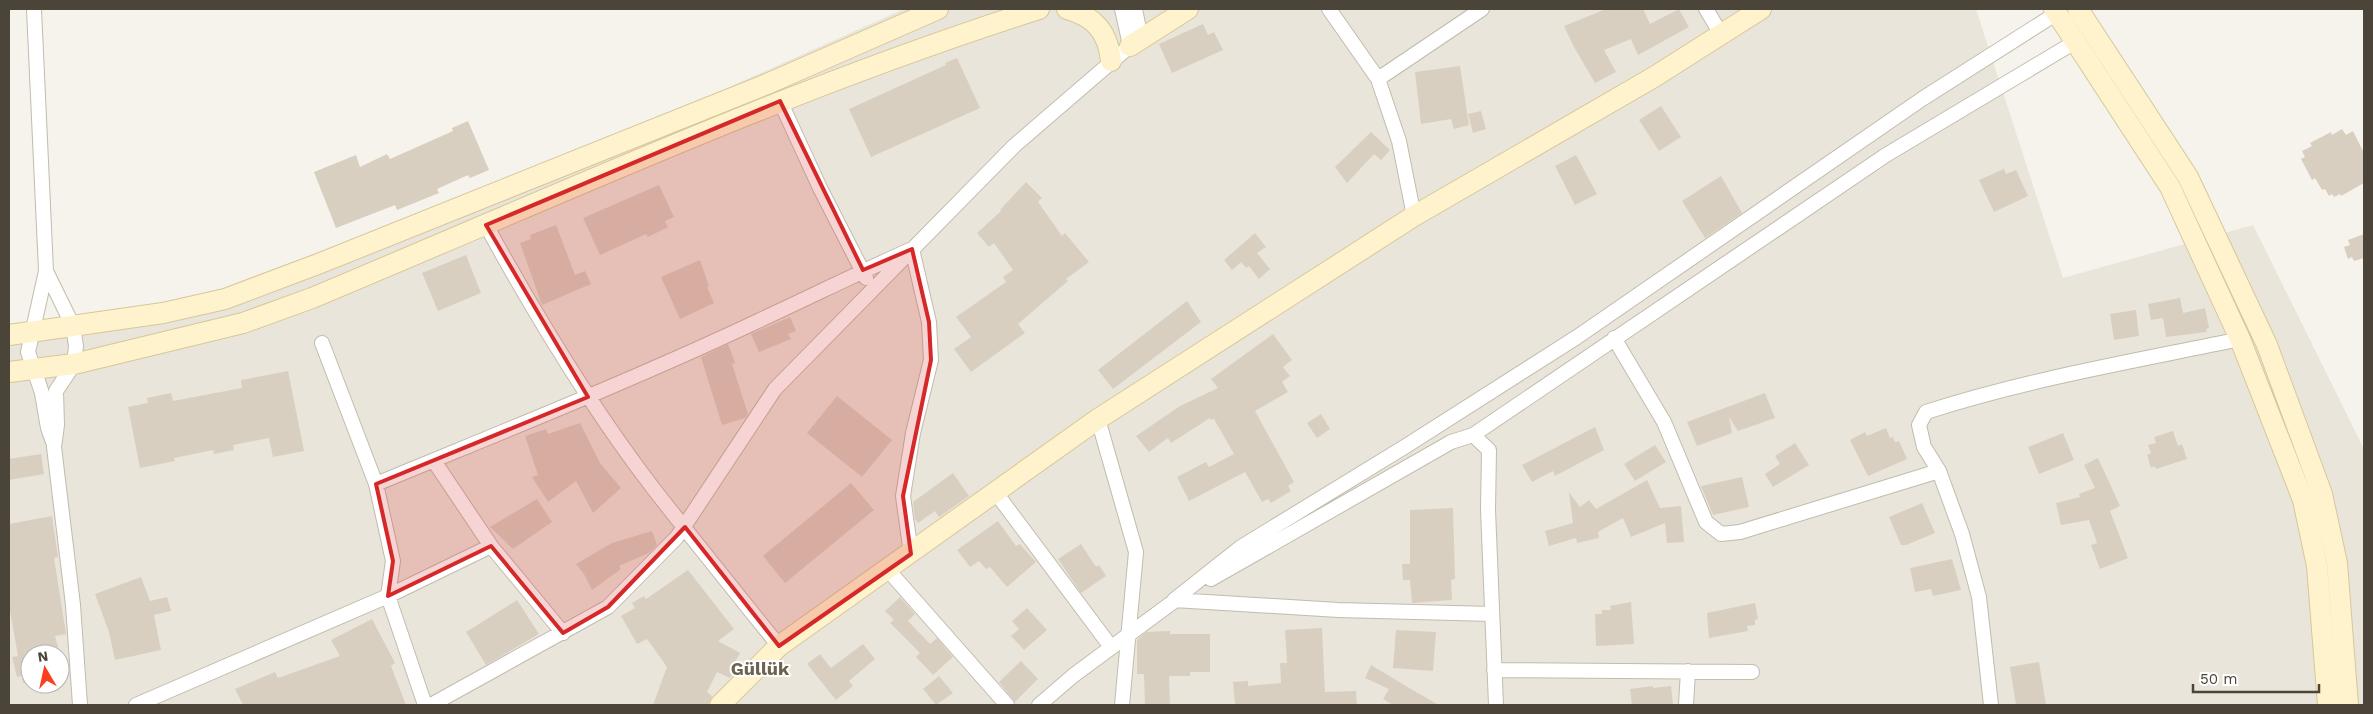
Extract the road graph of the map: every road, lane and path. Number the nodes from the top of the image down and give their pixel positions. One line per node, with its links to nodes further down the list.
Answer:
1 (34, 9): 24 (street)
2 (938, 9): 26 (street)
3 (1039, 9): 19 (street)
4 (1067, 9): 17 (street)
5 (1122, 9): 16 (street)
6 (1135, 9): 16 (street)
7 (1188, 9): 16 (street)
8 (1329, 9): 18 (street)
9 (1482, 9): 18 (street)
10 (1706, 9): 14 (street)
11 (1761, 9): 14 (street)
12 (2078, 9): 69 (street)
13 (2056, 11): 15 (street); 48 (street)
14 (1721, 34): 20 (street)
15 (2075, 42): 29 (street); 30 (street)
16 (1130, 46): 17 (street)
17 (1111, 61): 22 (street)
18 (1378, 79): 20 (street)
19 (780, 102): 21 (street); 23 (street)
20 (1414, 216): 36 (street)
21 (486, 226): 32 (street); 35 (street)
22 (912, 249): 23 (street); 25 (street); 45 (street)
23 (863, 270): 25 (street); 35 (street)
24 (46, 271): 26 (street); 27 (street)
25 (871, 291): 43 (street)
26 (73, 326): 27 (street); 32 (street)
27 (32, 332): 28 (street); 33 (street)
28 (9, 335)
29 (1614, 338): 37 (street); 40 (street)
30 (2240, 339): 40 (street); 68 (street)
31 (322, 343): 41 (street)
32 (74, 364): 33 (street); 38 (street)
33 (33, 369): 34 (street); 38 (street)
34 (9, 372)
35 (588, 397): 39 (street); 43 (street)
36 (1098, 419): 42 (street); 51 (street)
37 (1473, 435): 48 (street); 49 (street)
38 (54, 447): 57 (street)
39 (434, 461): 41 (street); 44 (street)
40 (1939, 472): 67 (street)
41 (376, 484): 47 (street)
42 (996, 493): 45 (street); 53 (street)
43 (685, 527): 50 (street); 52 (street)
44 (490, 546): 47 (street); 50 (street)
45 (911, 554): 46 (street)
46 (888, 570): 52 (street); 62 (street)
47 (388, 596): 58 (street); 59 (street)
48 (1174, 600): 49 (street); 51 (street)
49 (1492, 614): 54 (street)
50 (563, 633): 60 (street)
51 (1128, 634): 53 (street); 64 (street)
52 (779, 646): 61 (street)
53 (1110, 648): 63 (street)
54 (1494, 670): 55 (street); 65 (street)
55 (1688, 671): 56 (street); 66 (street)
56 (1752, 672)
57 (80, 705)
58 (136, 705)
59 (425, 705)
60 (431, 705)
61 (720, 705)
62 (1007, 705)
63 (1039, 705)
64 (1122, 705)
65 (1496, 705)
66 (1686, 705)
67 (1991, 705)
68 (2328, 705)
69 (2348, 705)

